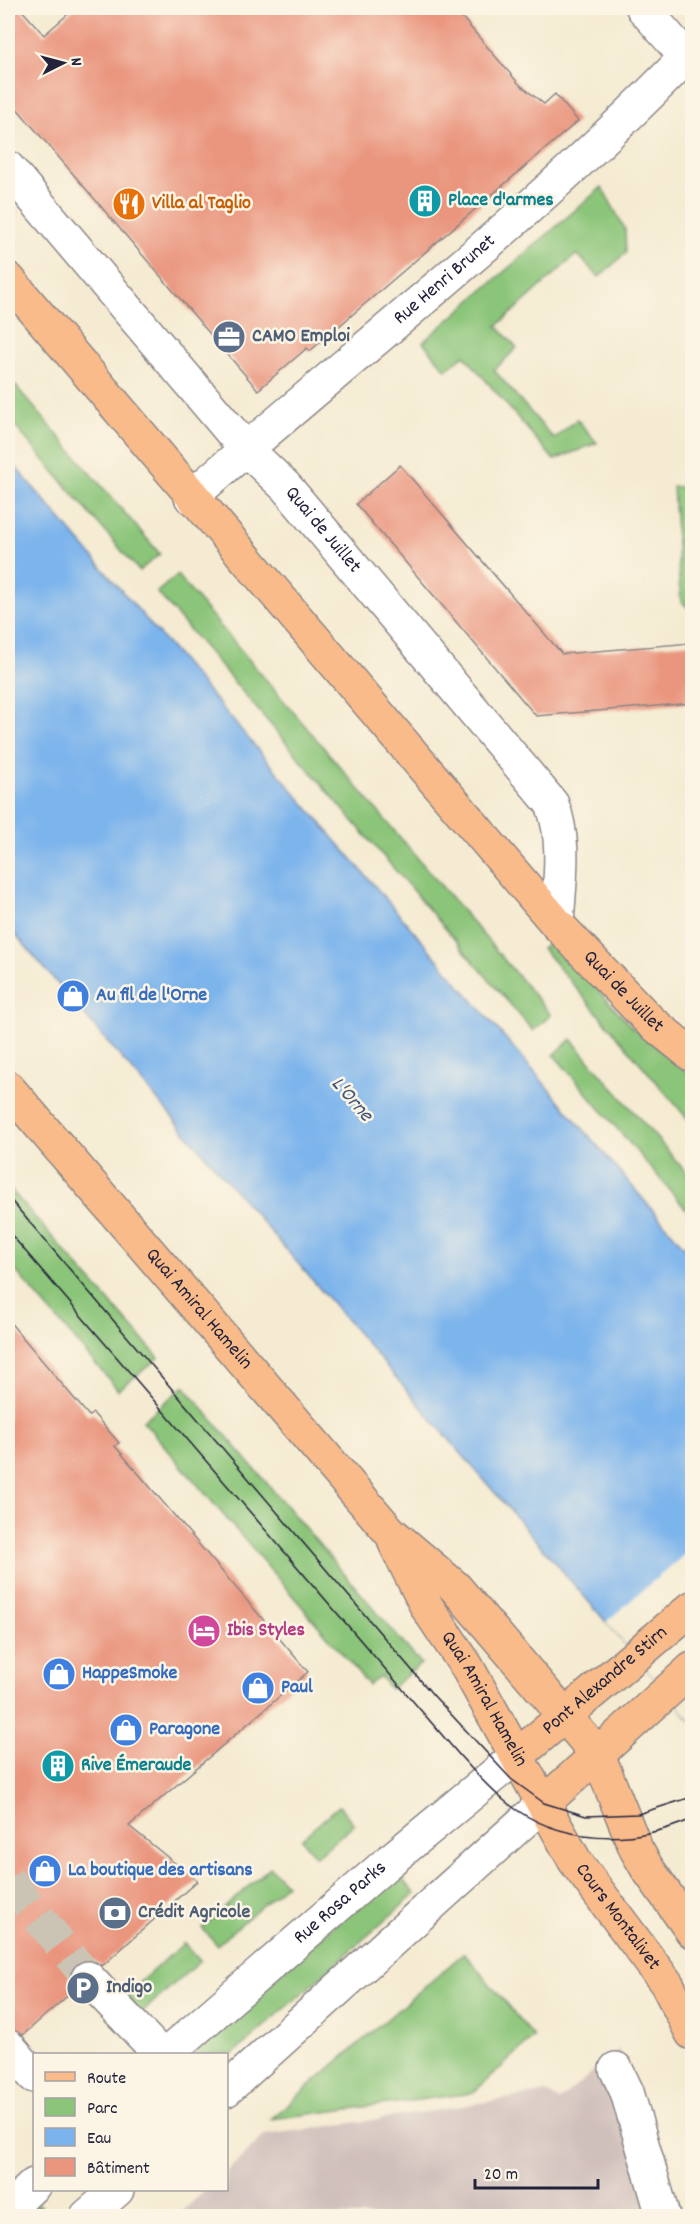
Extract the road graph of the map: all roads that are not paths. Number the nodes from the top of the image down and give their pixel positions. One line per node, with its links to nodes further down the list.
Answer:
1 (643, 8): 2 (street)
2 (689, 58): 5 (street, Rue Henri Brunet)
3 (8, 168): 5 (street, Quai de Juillet)
4 (8, 279): 6 (main road, Quai de Juillet)
5 (246, 449): 6 (street, Rue Henri Brunet); 7 (street, Quai de Juillet)
6 (191, 497): 7 (main road, Quai de Juillet)
7 (557, 924): 8 (main road, Quai de Juillet)
8 (693, 1055)
9 (8, 1088): 10 (main road, Quai Amiral Hamelin)
10 (390, 1532): 13 (main road, Quai Amiral Hamelin); 15 (main road, Quai Amiral Hamelin)
11 (693, 1608): 13 (main road, Pont Alexandre Stirn)
12 (693, 1669): 14 (main road)
13 (566, 1714): 14 (main road, Quai Amiral Hamelin); 15 (main road, Pont Alexandre Stirn)
14 (597, 1755): 16 (main road); 17 (main road)
15 (517, 1756): 16 (main road, Quai Amiral Hamelin); 22 (street, Rue Rosa Parks)
16 (544, 1803): 18 (main road, Cours Montalivet); 25 (street)
17 (693, 1931)
18 (693, 2033)
19 (9, 2047): 24 (street)
20 (129, 2053): 21 (street)
21 (158, 2053)
22 (169, 2053)
23 (616, 2069): 30 (street)
24 (33, 2075)
25 (228, 2089)
26 (33, 2186): 28 (street)
27 (116, 2191): 29 (street)
28 (8, 2209)
29 (87, 2217)
30 (663, 2217)

